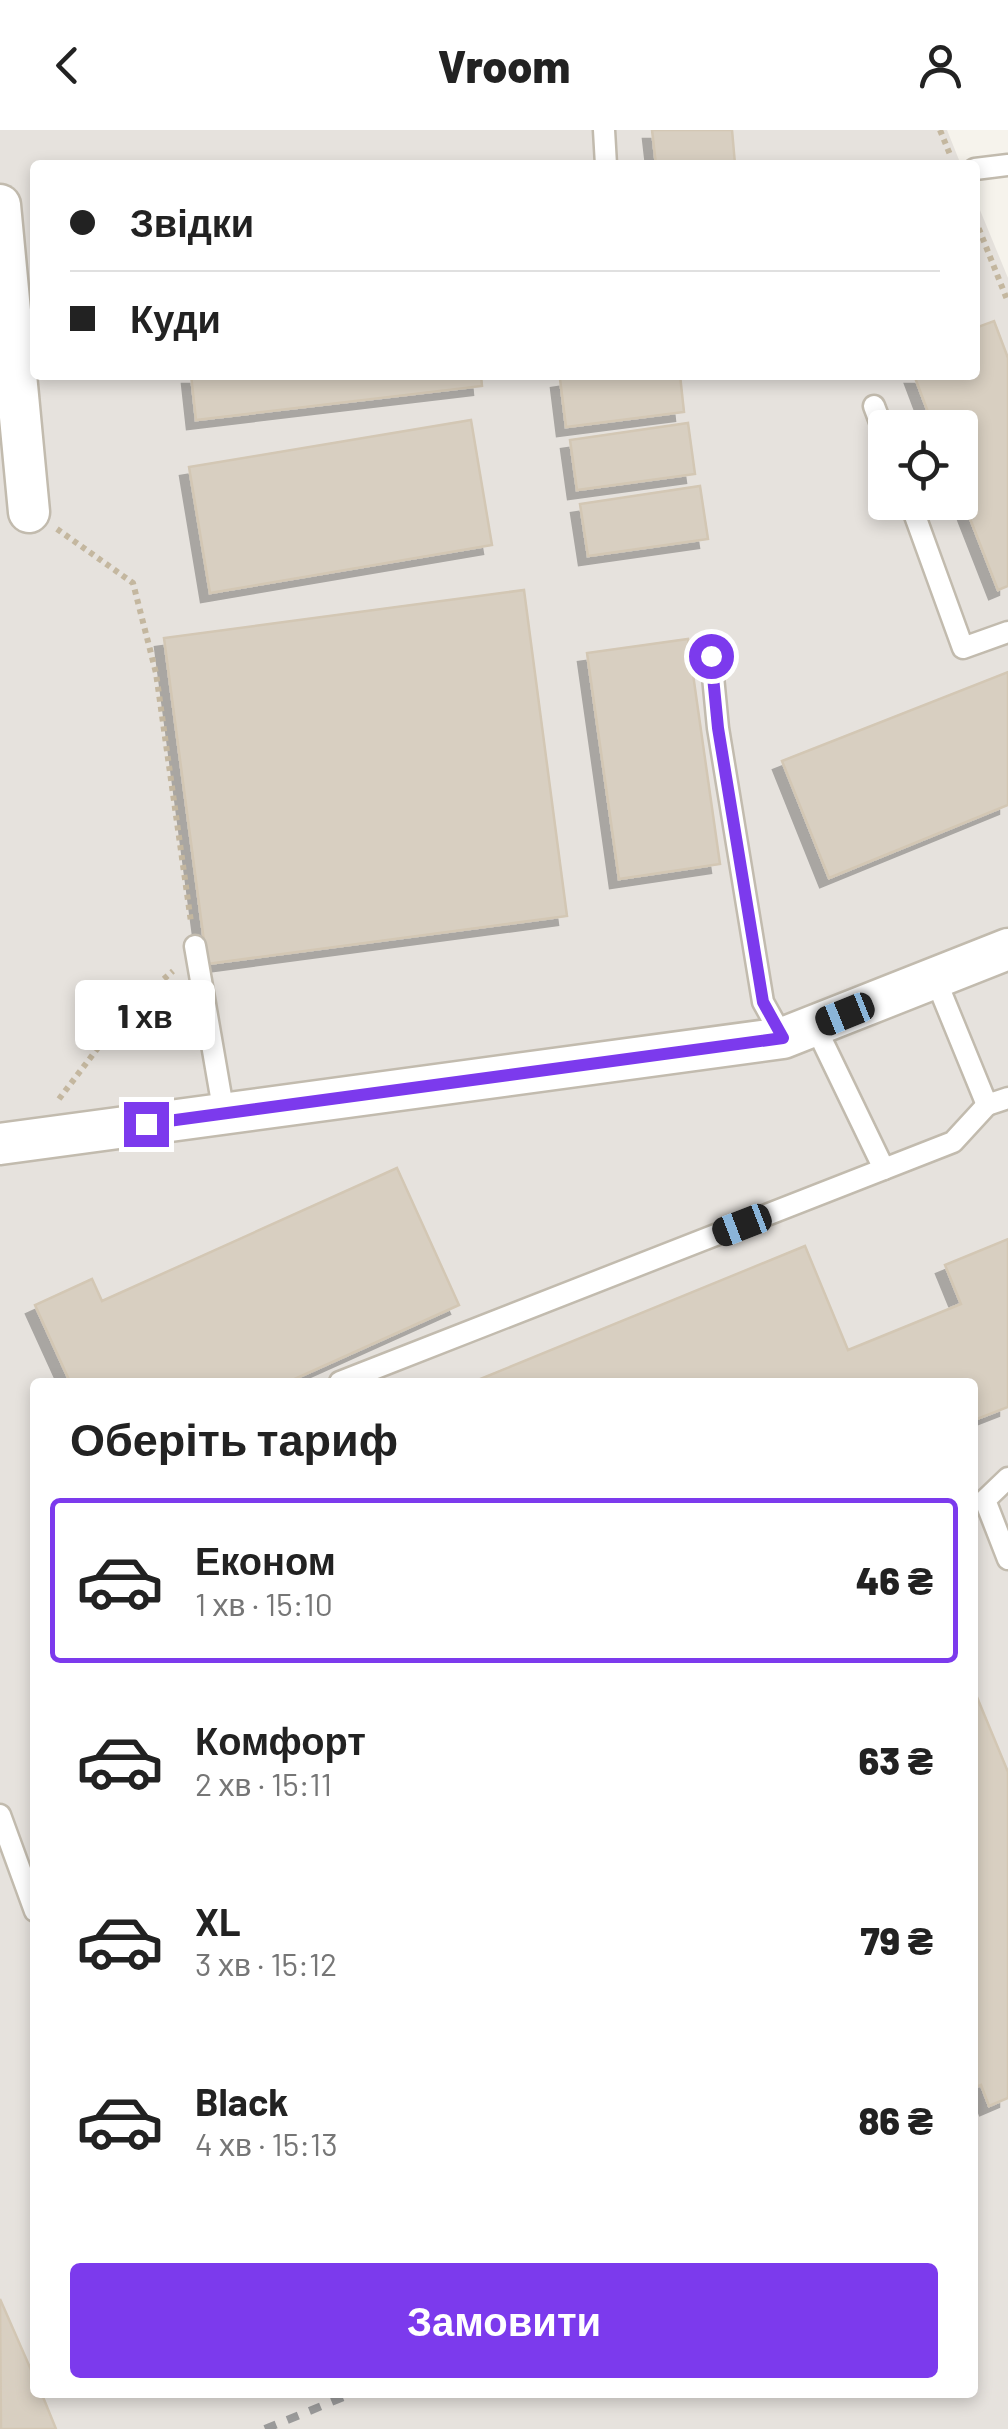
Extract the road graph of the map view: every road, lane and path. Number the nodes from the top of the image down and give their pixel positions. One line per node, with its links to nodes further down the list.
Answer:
1 (604, 130): 3 (lane)
2 (940, 130): 4 (path)
3 (606, 160)
4 (952, 160)
5 (1008, 165): 6 (lane)
6 (980, 168)
7 (0, 205): 12 (street)
8 (980, 232): 9 (path)
9 (1008, 302)
10 (874, 406): 11 (lane)
11 (875, 410)
12 (29, 512)
13 (917, 520): 15 (lane)
14 (77, 541): 17 (path)
15 (1008, 632)
16 (711, 656): 20 (lane)
17 (195, 946): 23 (lane); 24 (path)
18 (1008, 949): 19 (street)
19 (935, 978): 20 (street); 22 (lane)
20 (799, 1032): 23 (street); 25 (lane)
21 (1008, 1098): 22 (lane)
22 (988, 1106): 25 (lane)
23 (224, 1114): 24 (street)
24 (14, 1142)
25 (884, 1169): 26 (lane)
26 (350, 1378)
27 (1008, 1478): 28 (lane)
28 (1008, 1558)
29 (0, 1815): 30 (lane)
30 (30, 1884)

